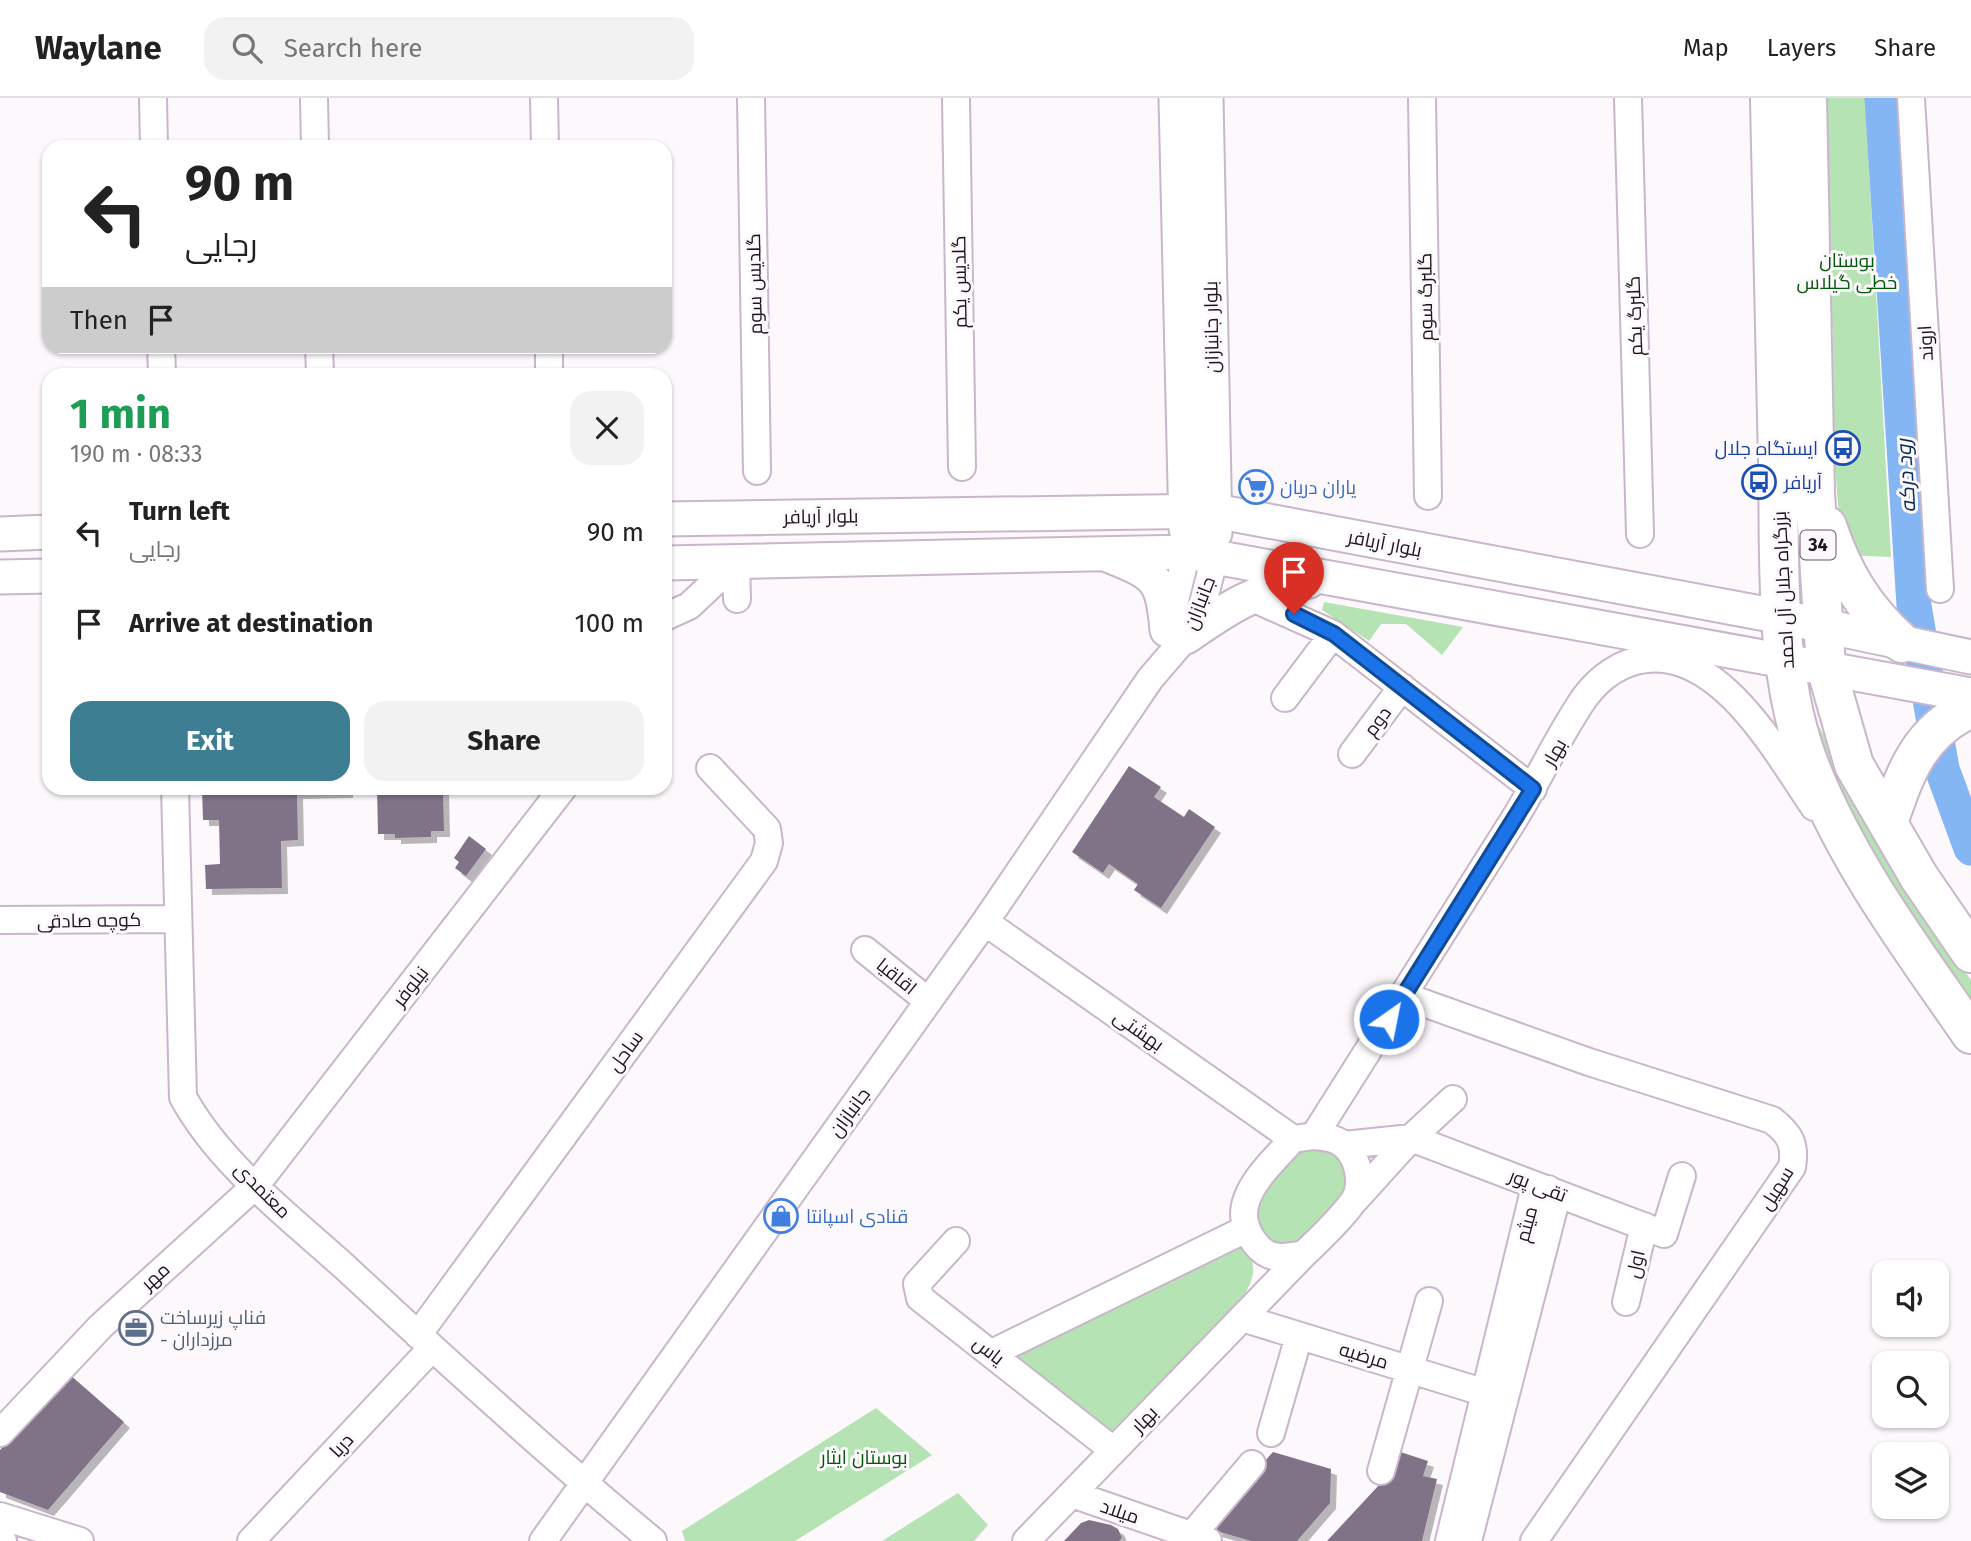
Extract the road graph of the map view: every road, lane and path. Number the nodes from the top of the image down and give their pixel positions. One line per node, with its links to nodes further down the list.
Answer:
1 (153, 98): 13 (street)
2 (314, 98): 14 (street)
3 (544, 98): 15 (street)
4 (751, 98): 17 (street, گلدیس سوم)
5 (956, 98): 16 (street, گلدیس یکم)
6 (1176, 98): 20 (main road, بلوار جانبازان)
7 (1206, 98): 20 (main road, بلوار جانبازان)
8 (1422, 98): 19 (street, گلبرگ سوم)
9 (1628, 98): 24 (street, گلبرگ یکم)
10 (1770, 98): 36 (highway, بزرگراه جلال آل احمد / 34)
11 (1807, 98): 18 (highway, بزرگراه جلال آل احمد / 34)
12 (1911, 98): 32 (street, اروند)
13 (154, 140)
14 (315, 140)
15 (545, 140)
16 (962, 467)
17 (757, 471)
18 (1815, 493): 37 (highway, بزرگراه جلال آل احمد / 34); 40 (highway)
19 (1428, 496)
20 (1200, 510): 21 (main road, بلوار آریافر); 26 (main road, بلوار جانبازان); 36 (main road, بلوار آریافر)
21 (672, 519)
22 (42, 532): 23 (main road)
23 (0, 534)
24 (1640, 534)
25 (1104, 554): 26 (main road); 27 (main road); 38 (main road)
26 (1201, 554): 31 (main road); 38 (street, جانبازان)
27 (736, 562): 28 (main road); 33 (street); 35 (street)
28 (672, 563)
29 (42, 576): 30 (main road)
30 (0, 577)
31 (1327, 579): 38 (main road); 42 (main road)
32 (1940, 589)
33 (737, 599)
34 (1257, 600): 39 (street)
35 (672, 614)
36 (1782, 617): 37 (main road, بلوار آریافر); 42 (highway, بزرگراه جلال آل احمد / 34)
37 (1822, 626): 40 (main road, بلوار آریافر); 43 (highway, بزرگراه جلال آل احمد / 34)
38 (1177, 634): 56 (street, جانبازان)
39 (1334, 634): 44 (street); 45 (street)
40 (1902, 643): 41 (main road, بلوار آریافر)
41 (1965, 656)
42 (1784, 659): 43 (main road); 53 (highway, بزرگراه جلال آل احمد / 34)
43 (1826, 667): 46 (main road); 52 (highway, بزرگراه جلال آل احمد / 34)
44 (1402, 687): 47 (street, دوم); 49 (street)
45 (1285, 698)
46 (1962, 702): 52 (highway)
47 (1352, 754)
48 (709, 768): 80 (street, ساحل)
49 (1533, 789): 53 (street, بهار); 59 (street, بهار)
50 (175, 795): 54 (street, معتمدی)
51 (558, 795): 67 (street, نیلوفر)
52 (1888, 823): 58 (highway, بزرگراه جلال آل احمد / 34)
53 (1861, 874): 61 (highway, بزرگراه جلال آل احمد / 34)
54 (178, 919): 55 (street, کوچه صادقی); 67 (street, معتمدی)
55 (0, 920)
56 (985, 922): 60 (street, جانبازان); 63 (street, بهشتی)
57 (865, 950): 60 (street, اقاقیا)
58 (1971, 953)
59 (1404, 996): 63 (street, بهار); 101 (street, سهیل)
60 (928, 1001): 89 (street, جانبازان)
61 (1969, 1023)
62 (1453, 1099): 64 (street)
63 (1304, 1137): 65 (street); 70 (street)
64 (1411, 1138): 65 (street); 68 (street, تقی پور); 69 (street)
65 (1344, 1145): 69 (street)
66 (1682, 1176): 71 (street, اول)
67 (256, 1185): 80 (street, معتمدی); 84 (street, مهر)
68 (1548, 1189): 71 (street, تقی پور); 83 (street, میثم)
69 (1355, 1200): 74 (street)
70 (1244, 1230): 73 (street); 81 (street)
71 (1654, 1230): 77 (street, اول)
72 (956, 1241): 81 (street, یاس)
73 (1262, 1252): 74 (street); 75 (street)
74 (1304, 1254): 75 (street, بهار)
75 (1263, 1297): 78 (street, بهار)
76 (1429, 1301): 82 (street)
77 (1626, 1302)
78 (1242, 1318): 79 (street, مرضیه); 86 (street, بهار)
79 (1299, 1336): 82 (street, مرضیه); 85 (street)
80 (425, 1342): 89 (street, معتمدی); 95 (street, دریا)
81 (992, 1353): 86 (street, یاس)
82 (1411, 1370): 83 (street, مرضیه); 88 (street)
83 (1495, 1396): 99 (street, میثم); 100 (street, میثم)
84 (0, 1433)
85 (1271, 1433)
86 (1113, 1450): 90 (street, بهار)
87 (1252, 1464): 93 (street)
88 (1381, 1471)
89 (582, 1482): 96 (street, جانبازان); 97 (street, معتمدی)
90 (1072, 1494): 92 (street, میلاد); 98 (street, بهار)
91 (0, 1516): 94 (street)
92 (1139, 1531): 93 (street, میلاد)
93 (1200, 1538)
94 (80, 1541)
95 (251, 1541)
96 (543, 1541)
97 (653, 1541)
98 (1026, 1541)
99 (1449, 1541)
100 (1468, 1541)
101 (1534, 1541)

